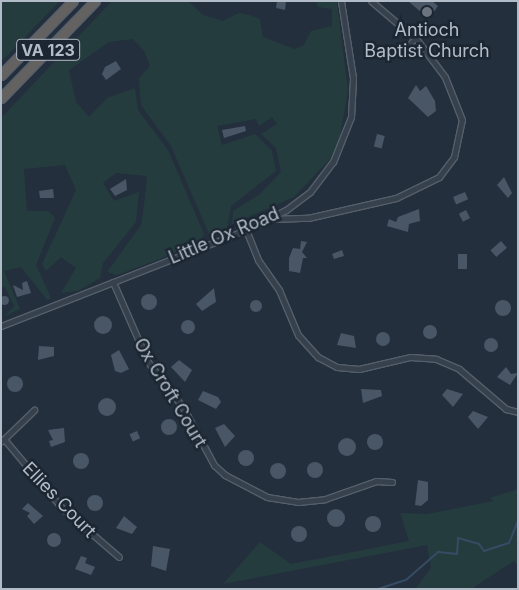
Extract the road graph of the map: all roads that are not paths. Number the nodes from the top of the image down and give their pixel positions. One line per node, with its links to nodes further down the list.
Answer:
1 (73, 1): 7 (highway, VA 123)
2 (95, 1): 8 (highway, VA 123)
3 (341, 1): 9 (street, Little Ox Road)
4 (371, 1): 5 (street)
5 (416, 38): 6 (street); 9 (street)
6 (402, 54)
7 (1, 75)
8 (1, 98)
9 (270, 219): 10 (street, Little Ox Road)
10 (246, 230): 11 (street, Little Ox Road); 14 (street)
11 (113, 282): 12 (street, Little Ox Road); 16 (street, Ox Croft Court)
12 (1, 326)
13 (34, 410): 15 (street)
14 (518, 412)
15 (2, 440): 17 (street, Ellies Court)
16 (392, 482)
17 (119, 557)

